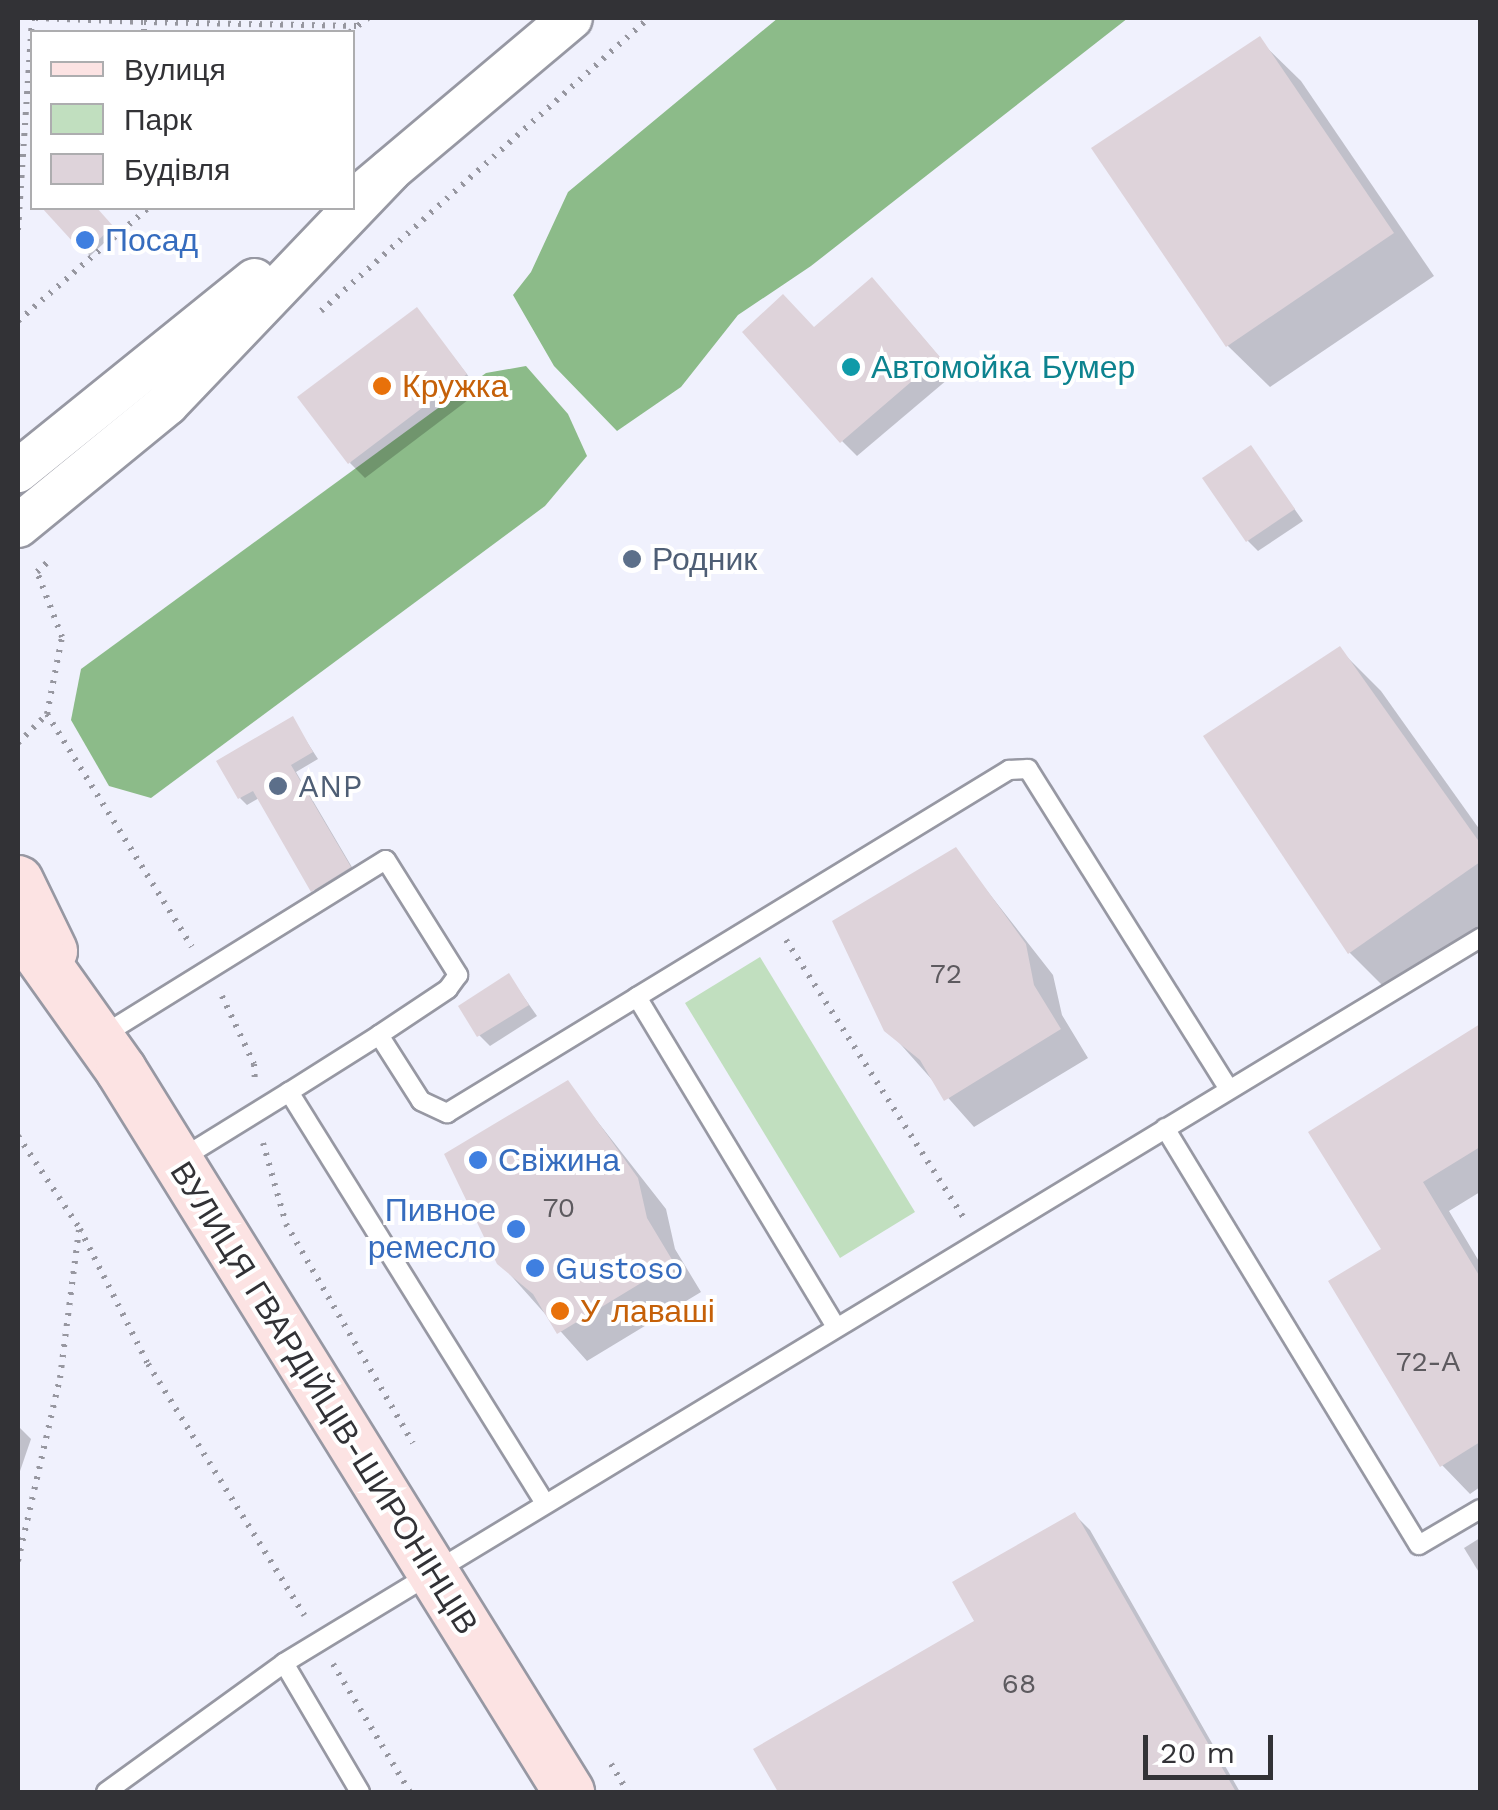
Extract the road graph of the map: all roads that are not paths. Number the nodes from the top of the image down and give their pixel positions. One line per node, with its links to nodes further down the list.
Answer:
1 (572, 18): 2 (street)
2 (390, 171): 3 (street); 4 (street)
3 (355, 200)
4 (355, 208)
5 (343, 210): 7 (street)
6 (353, 210): 8 (street)
7 (18, 471)
8 (18, 526)
9 (18, 881): 13 (main road, ВУЛИЦЯ ГВАРДІЙЦІВ-ШИРОНІНЦІВ)
10 (18, 925): 13 (main road, ВУЛИЦЯ ГВАРДІЙЦІВ-ШИРОНІНЦІВ)
11 (1480, 938): 15 (lane)
12 (636, 997): 14 (lane); 15 (lane); 19 (lane)
13 (89, 1021): 14 (lane); 18 (main road, ВУЛИЦЯ ГВАРДІЙЦІВ-ШИРОНІНЦІВ)
14 (379, 1035): 16 (lane)
15 (1229, 1089): 17 (lane)
16 (289, 1092): 18 (lane); 20 (lane)
17 (1165, 1128): 19 (lane); 21 (lane)
18 (176, 1162): 22 (main road, ВУЛИЦЯ ГВАРДІЙЦІВ-ШИРОНІНЦІВ)
19 (836, 1327): 20 (lane)
20 (546, 1504): 22 (lane)
21 (1480, 1509)
22 (432, 1572): 23 (lane); 26 (main road, ВУЛИЦЯ ГВАРДІЙЦІВ-ШИРОНІНЦІВ)
23 (284, 1663): 24 (lane); 25 (lane)
24 (106, 1792)
25 (360, 1792)
26 (569, 1792)

